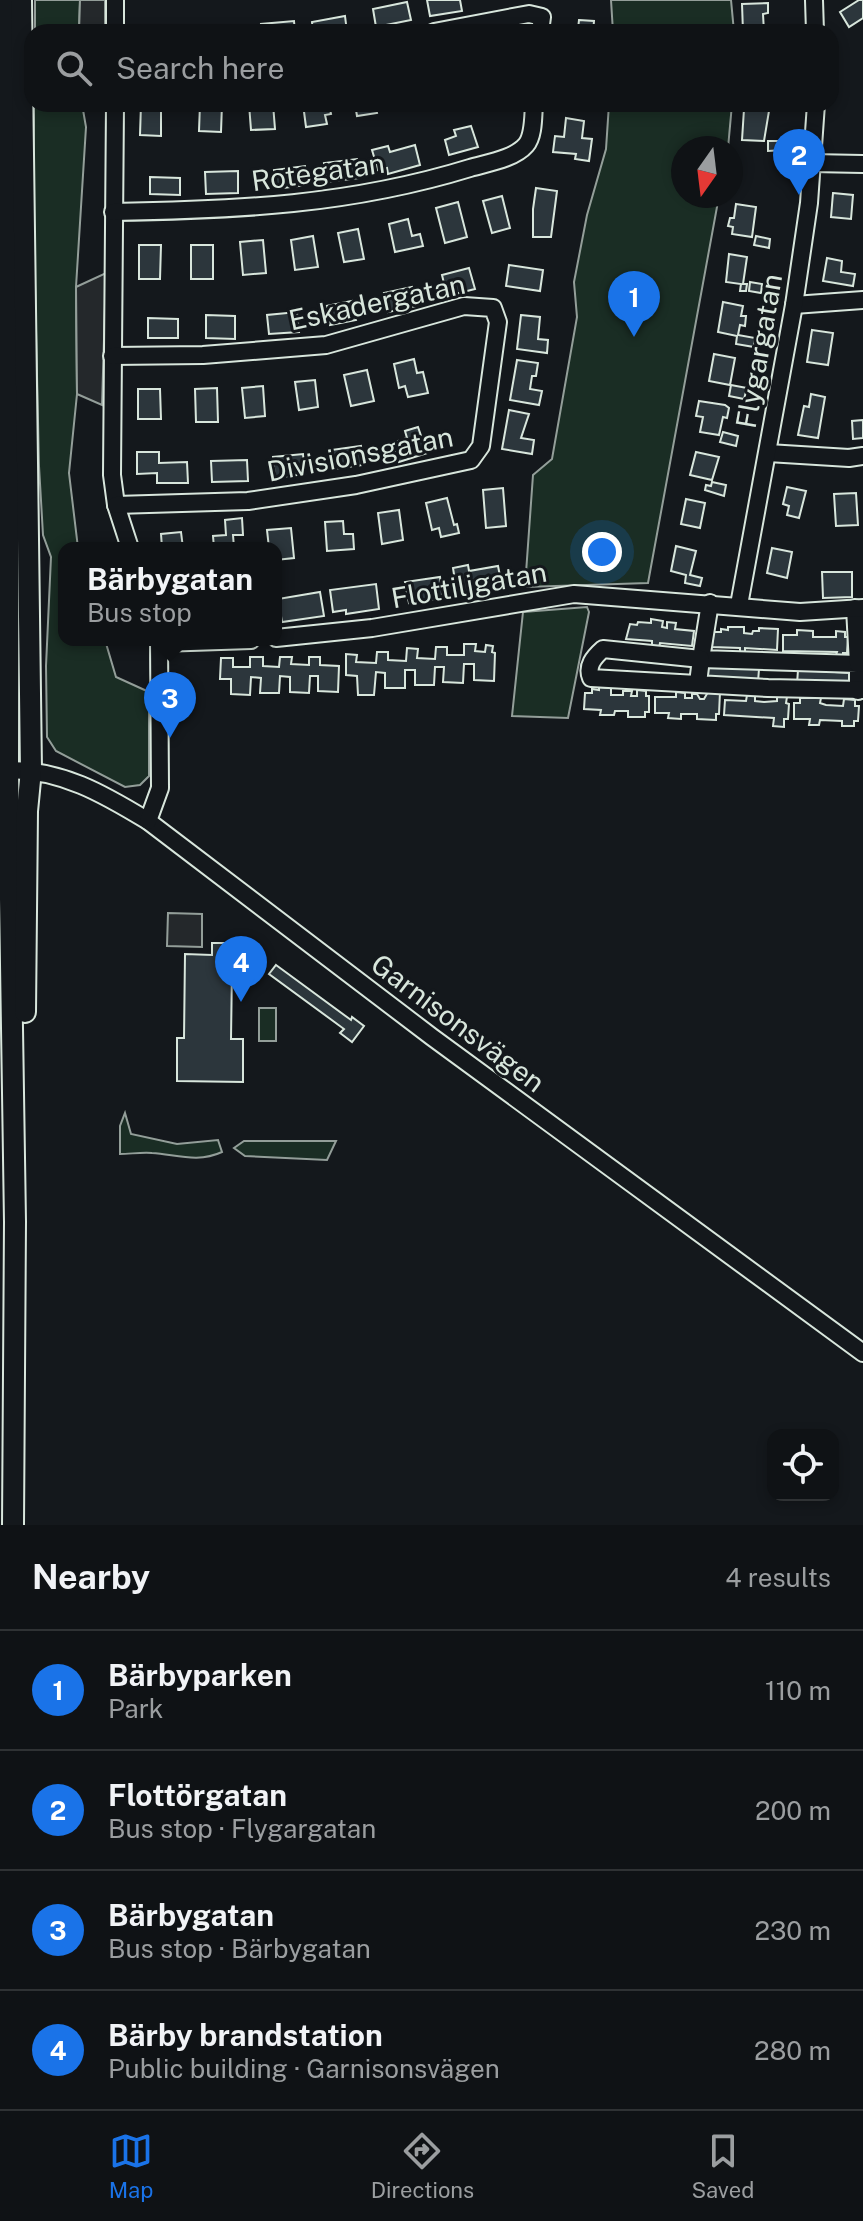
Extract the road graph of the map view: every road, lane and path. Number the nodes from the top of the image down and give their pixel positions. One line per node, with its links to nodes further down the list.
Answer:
1 (5, 0): 32 (main road)
2 (21, 0): 33 (main road)
3 (115, 0): 5 (street)
4 (814, 0): 8 (street)
5 (115, 24)
6 (476, 24): 7 (street)
7 (541, 24)
8 (815, 24)
9 (115, 112): 14 (street)
10 (533, 112): 14 (street, Rotegatan)
11 (815, 112): 12 (street, Flygargatan)
12 (811, 163): 13 (street); 16 (street, Flygargatan)
13 (863, 164)
14 (113, 212): 18 (street)
15 (863, 300): 16 (street)
16 (794, 305): 19 (street, Flygargatan)
17 (498, 322): 18 (street, Eskadergatan); 21 (street, Divisionsgatan)
18 (112, 356): 21 (street)
19 (768, 453): 20 (street); 24 (street, Flygargatan)
20 (863, 456)
21 (116, 505): 22 (street)
22 (128, 542)
23 (710, 603): 24 (street, Flottiljgatan); 26 (street, Flottiljgatan); 28 (street)
24 (739, 605): 25 (street, Flottiljgatan)
25 (859, 608): 29 (street)
26 (282, 637)
27 (159, 646): 34 (street)
28 (701, 659): 29 (street); 30 (street); 30 (street)
29 (860, 663): 31 (street)
30 (698, 683): 31 (street)
31 (860, 690)
32 (8, 770): 33 (street, Garnisonsvägen); 35 (main road)
33 (31, 770): 34 (street, Garnisonsvägen); 35 (main road)
34 (148, 821): 36 (street, Garnisonsvägen)
35 (15, 1222): 37 (main road)
36 (863, 1353)
37 (13, 1525)

